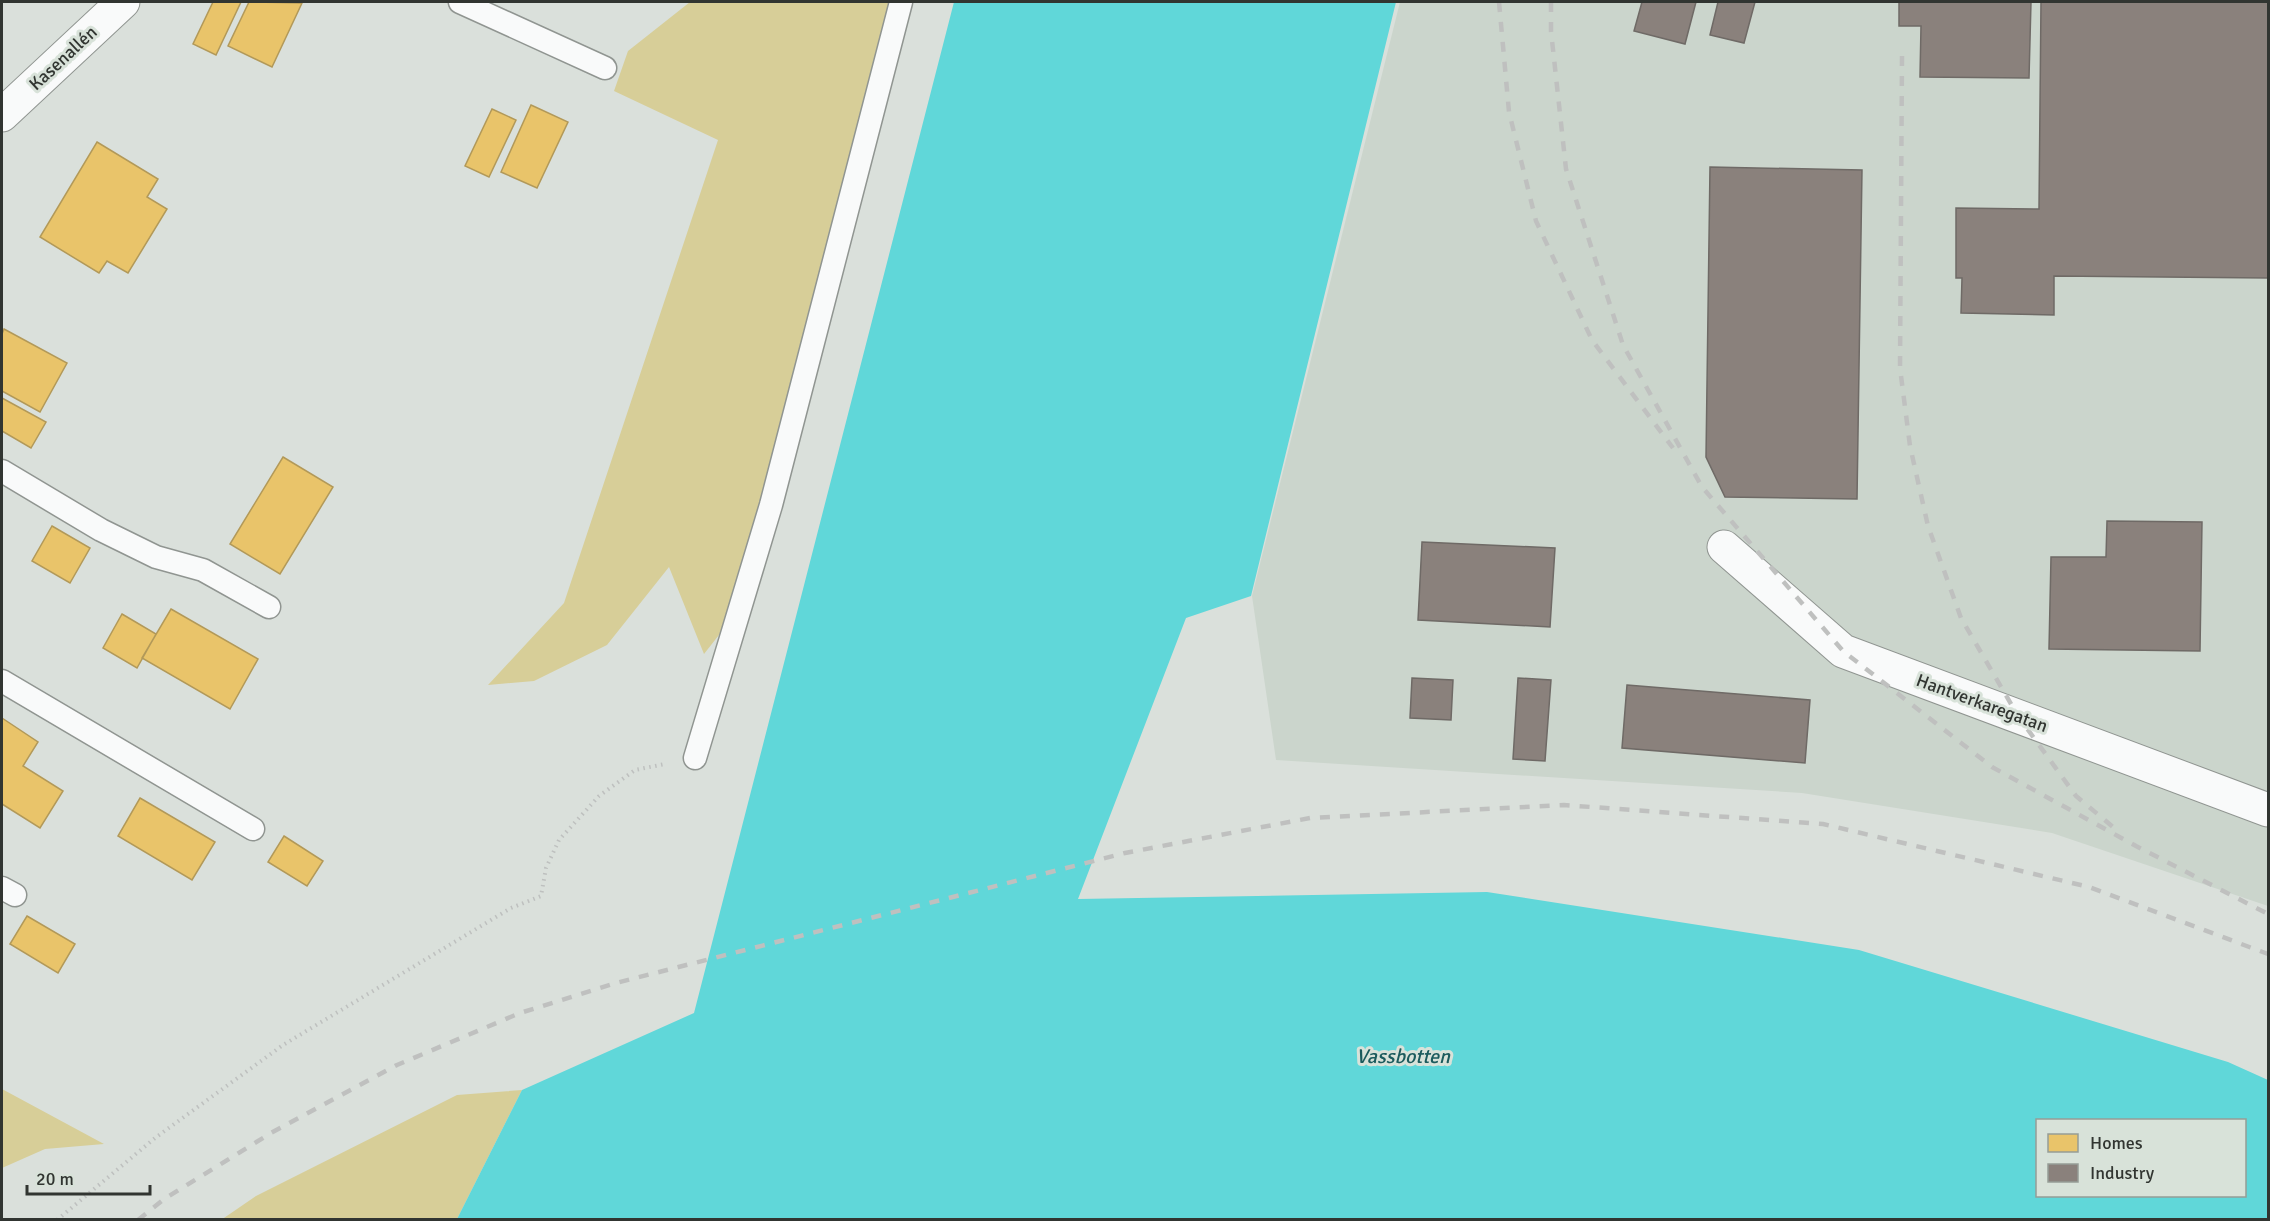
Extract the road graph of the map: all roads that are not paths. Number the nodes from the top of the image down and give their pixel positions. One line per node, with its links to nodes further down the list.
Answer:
1 (123, 2): 5 (street, Kasenallén)
2 (460, 2): 4 (lane)
3 (901, 2): 10 (lane)
4 (605, 68)
5 (2, 114)
6 (2, 471): 8 (lane)
7 (1724, 547): 11 (street, Hantverkaregatan)
8 (269, 607)
9 (2, 681): 12 (lane)
10 (695, 758)
11 (2268, 810)
12 (253, 829)

